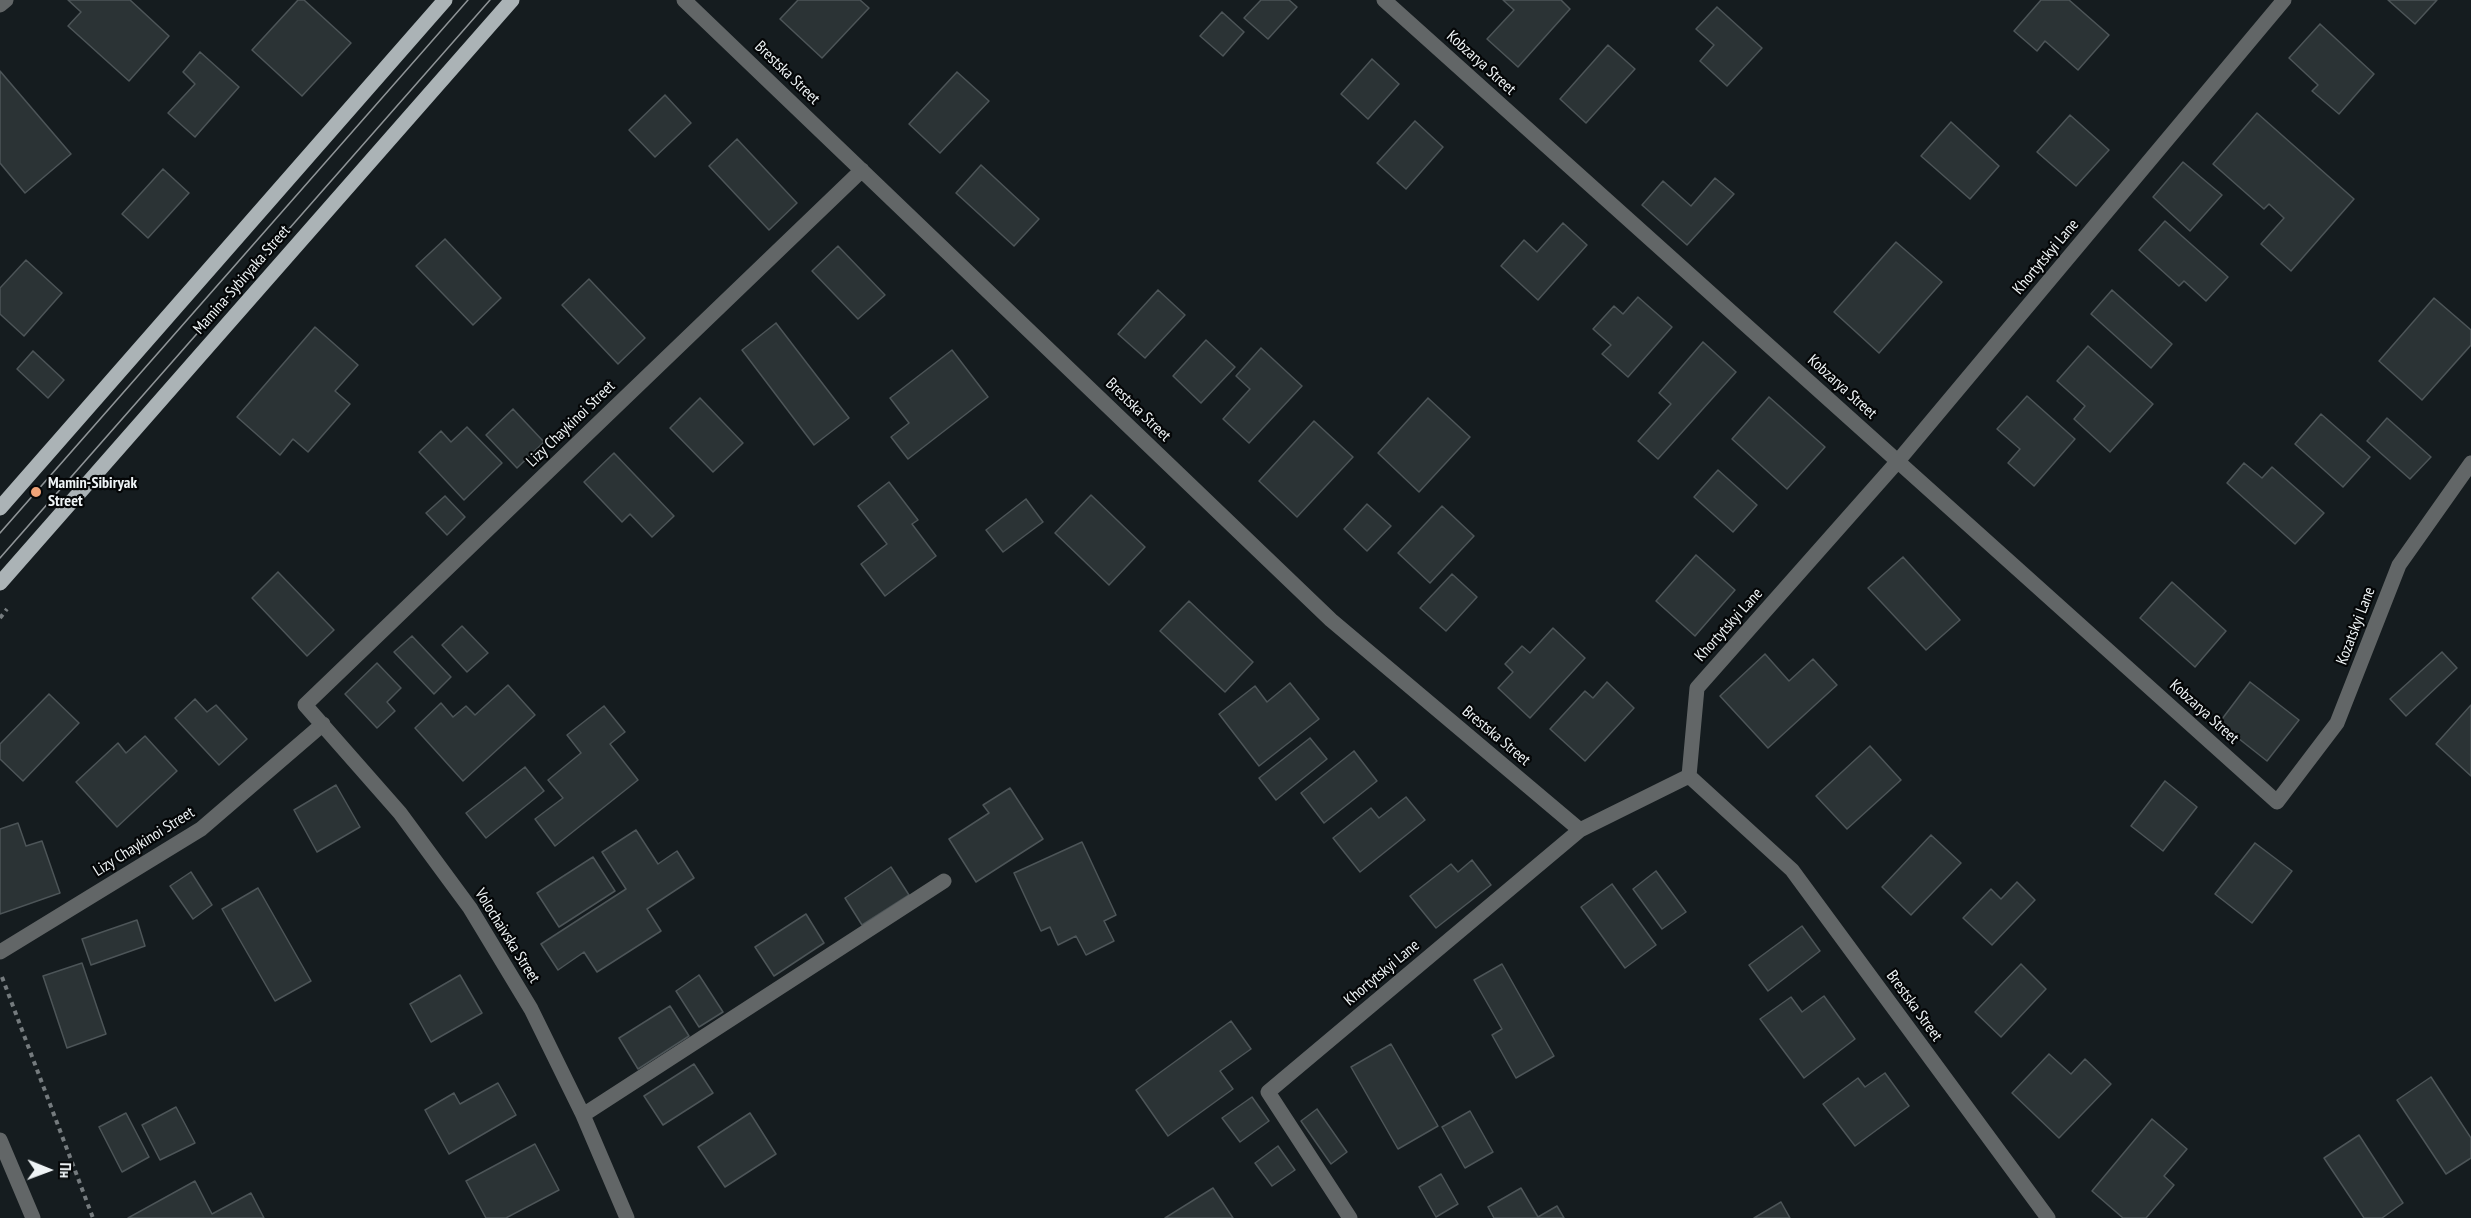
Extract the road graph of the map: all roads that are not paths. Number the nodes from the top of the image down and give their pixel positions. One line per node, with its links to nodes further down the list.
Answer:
1 (6, 0): 7 (street)
2 (445, 0): 11 (main road, Mamina-Sybiryaka Street)
3 (512, 0): 12 (main road, Mamina-Sybiryaka Street)
4 (684, 0): 8 (street, Brestska Street)
5 (1384, 0): 9 (street, Kobzarya Street)
6 (2284, 0): 9 (street, Khortytskyi Lane)
7 (0, 5)
8 (862, 170): 13 (street, Lizy Chaykinoi Street); 17 (street, Brestska Street)
9 (1898, 461): 15 (street, Khortytskyi Lane); 16 (street, Kobzarya Street)
10 (2471, 463): 16 (street, Kozatskyi Lane)
11 (0, 508)
12 (0, 583)
13 (305, 705): 14 (street, Volochaivska Street)
14 (322, 724): 19 (street, Lizy Chaykinoi Street); 20 (street, Volochaivska Street)
15 (1689, 776): 17 (street, Khortytskyi Lane); 25 (street, Brestska Street)
16 (2277, 802)
17 (1580, 830): 24 (street, Khortytskyi Lane)
18 (944, 881): 20 (street)
19 (0, 952)
20 (583, 1115): 23 (street, Volochaivska Street)
21 (0, 1140): 22 (street)
22 (33, 1218)
23 (627, 1218)
24 (1350, 1218)
25 (2048, 1218)

